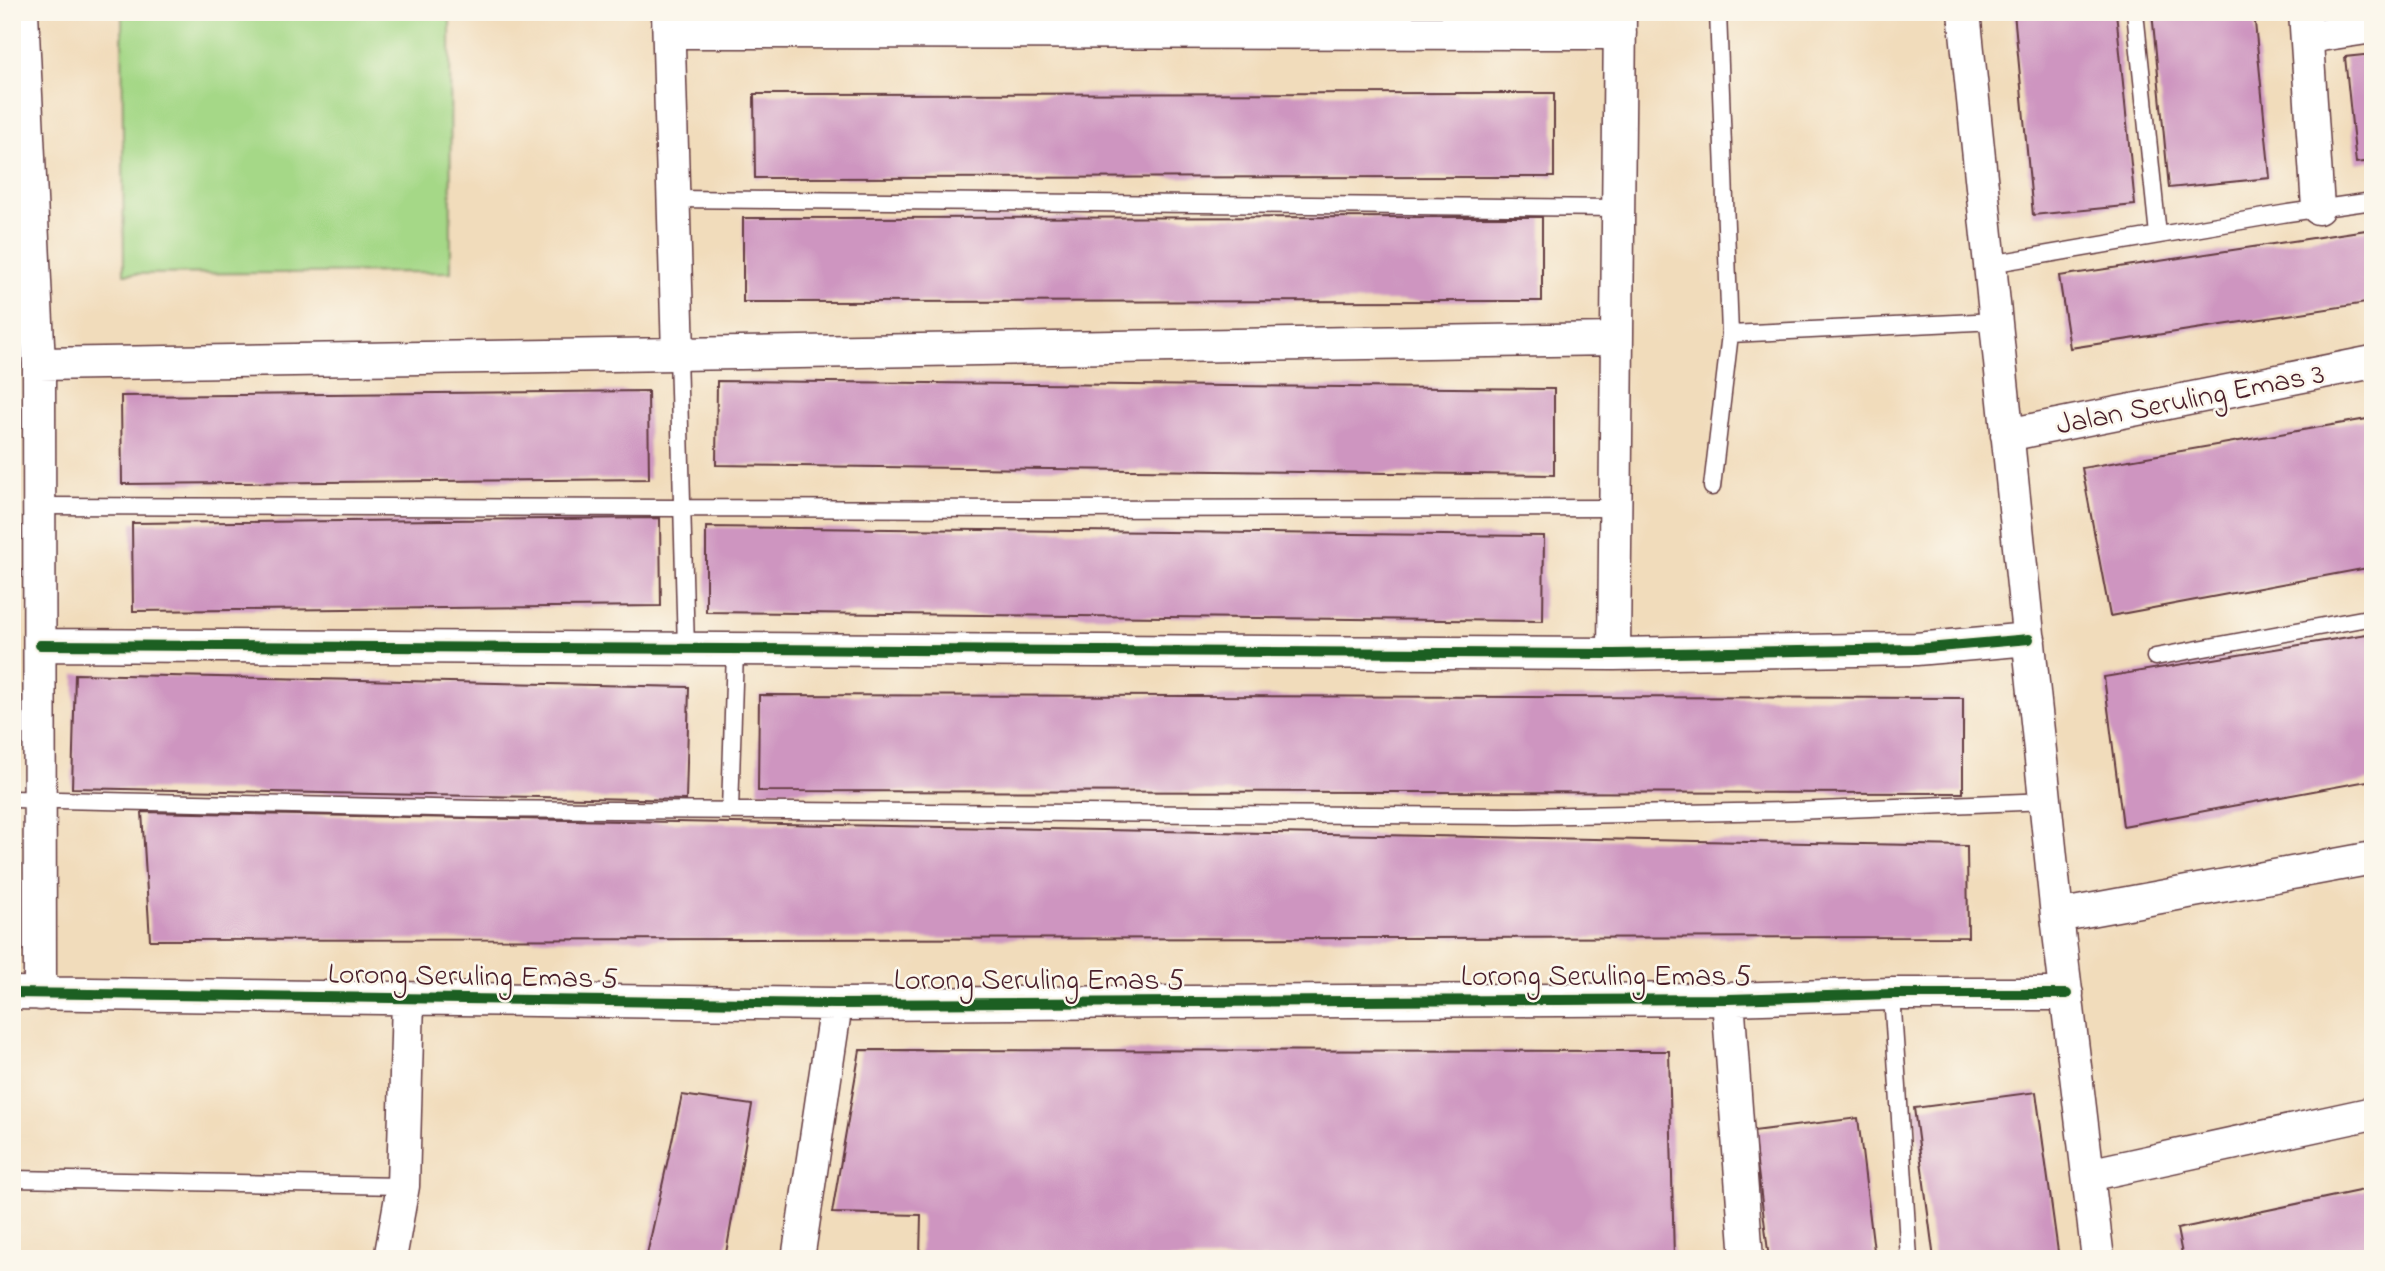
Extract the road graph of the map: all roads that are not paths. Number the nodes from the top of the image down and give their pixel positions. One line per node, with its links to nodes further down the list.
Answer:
1 (22, 12): 20 (street)
2 (1718, 12): 16 (lane)
3 (1964, 12): 14 (street)
4 (2135, 12): 13 (lane)
5 (669, 22): 6 (street); 9 (street)
6 (1620, 22): 11 (street)
7 (2306, 25): 8 (street); 12 (street)
8 (2373, 27)
9 (674, 199): 11 (lane); 18 (street)
10 (2373, 201): 12 (lane)
11 (1619, 208): 17 (street)
12 (2318, 208): 13 (lane)
13 (2158, 235): 14 (lane)
14 (1990, 264): 15 (street)
15 (1996, 321): 16 (lane); 21 (street)
16 (1730, 334): 22 (lane)
17 (1617, 339): 18 (street); 25 (street)
18 (678, 354): 20 (street); 24 (lane)
19 (2373, 362): 21 (street, Jalan Seruling Emas 3)
20 (39, 364): 23 (street)
21 (2007, 435): 27 (street)
22 (1712, 487)
23 (39, 506): 24 (lane); 28 (street)
24 (682, 508): 25 (lane); 29 (lane)
25 (1616, 508): 31 (street)
26 (2373, 617): 32 (lane)
27 (2029, 639): 31 (street); 34 (street)
28 (40, 645): 29 (street); 33 (street)
29 (686, 649): 30 (street)
30 (735, 650): 31 (street); 35 (lane)
31 (1614, 654)
32 (2155, 657)
33 (26, 799): 35 (lane); 38 (street)
34 (2046, 801): 35 (lane); 37 (street)
35 (730, 811)
36 (2373, 858): 37 (street)
37 (2057, 916): 40 (street)
38 (26, 993): 41 (street, Lorong Seruling Emas 5)
39 (1892, 994): 40 (street, Lorong Seruling Emas 5); 42 (street, Lorong Seruling Emas 5); 51 (lane)
40 (2067, 994): 45 (street)
41 (408, 999): 43 (street, Lorong Seruling Emas 5); 47 (street)
42 (1728, 999): 43 (street, Lorong Seruling Emas 5); 50 (street)
43 (836, 1004): 49 (street)
44 (2373, 1113): 45 (street)
45 (2088, 1175): 52 (street)
46 (12, 1179): 47 (lane)
47 (403, 1186): 48 (street)
48 (390, 1259)
49 (798, 1259)
50 (1746, 1259)
51 (1909, 1259)
52 (2098, 1259)

